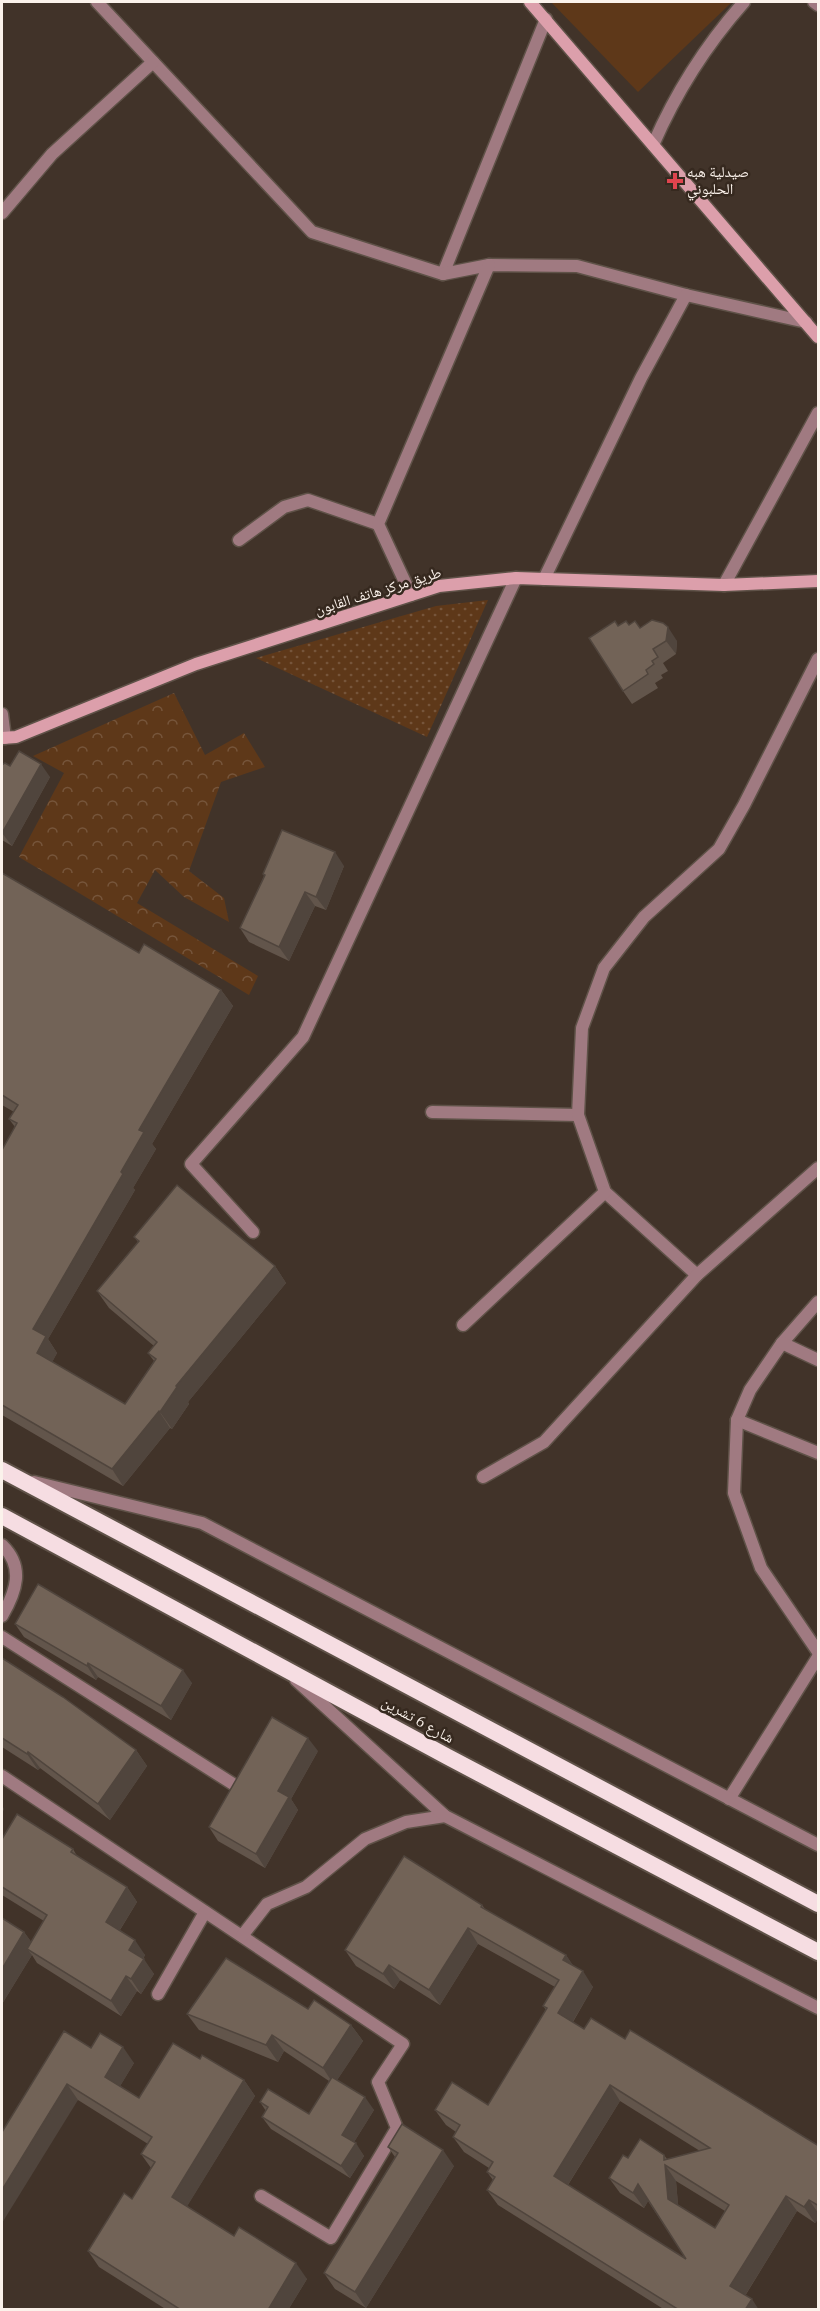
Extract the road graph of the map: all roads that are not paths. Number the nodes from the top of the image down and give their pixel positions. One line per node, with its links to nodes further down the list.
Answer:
1 (97, 2): 7 (street)
2 (530, 2): 6 (main road)
3 (744, 2): 8 (street)
4 (814, 2): 5 (street)
5 (819, 5)
6 (546, 19): 8 (main road); 11 (street)
7 (153, 62): 9 (street); 11 (street)
8 (653, 145): 13 (main road)
9 (2, 213)
10 (489, 265): 11 (street); 12 (street); 16 (street)
11 (443, 274)
12 (686, 295): 13 (street); 19 (street)
13 (806, 322): 14 (main road)
14 (819, 337)
15 (819, 413): 21 (street)
16 (378, 524): 17 (street); 22 (street)
17 (239, 540)
18 (516, 578): 19 (main road, طريق مركز هاتف القابون); 22 (main road, طريق مركز هاتف القابون); 30 (street)
19 (544, 579): 21 (main road, طريق مركز هاتف القابون)
20 (819, 581): 21 (main road, طريق مركز هاتف القابون)
21 (724, 585)
22 (411, 595): 25 (main road, طريق مركز هاتف القابون)
23 (819, 659): 27 (street)
24 (2, 714): 25 (street)
25 (3, 738)
26 (432, 1112): 27 (street)
27 (578, 1115): 29 (street)
28 (819, 1168): 31 (street)
29 (605, 1192): 31 (street); 33 (street)
30 (253, 1232)
31 (697, 1275): 39 (street)
32 (819, 1302): 34 (street)
33 (463, 1325)
34 (782, 1343): 35 (street); 36 (street)
35 (819, 1359)
36 (737, 1420): 37 (street); 44 (street)
37 (819, 1453)
38 (9, 1474): 48 (street); 51 (highway, شارع 6 تشرين)
39 (483, 1477)
40 (2, 1516): 45 (highway, شارع 6 تشرين)
41 (2, 1545): 42 (street)
42 (2, 1616)
43 (2, 1637): 47 (street)
44 (819, 1654): 48 (street)
45 (278, 1663): 49 (street); 54 (highway, شارع 6 تشرين)
46 (2, 1776): 52 (street)
47 (233, 1784)
48 (729, 1799): 50 (street)
49 (445, 1816): 53 (street); 56 (street)
50 (819, 1845)
51 (819, 1904)
52 (206, 1912): 53 (street); 55 (street)
53 (242, 1936): 57 (street)
54 (819, 1952)
55 (158, 1994)
56 (819, 2008)
57 (261, 2196)

